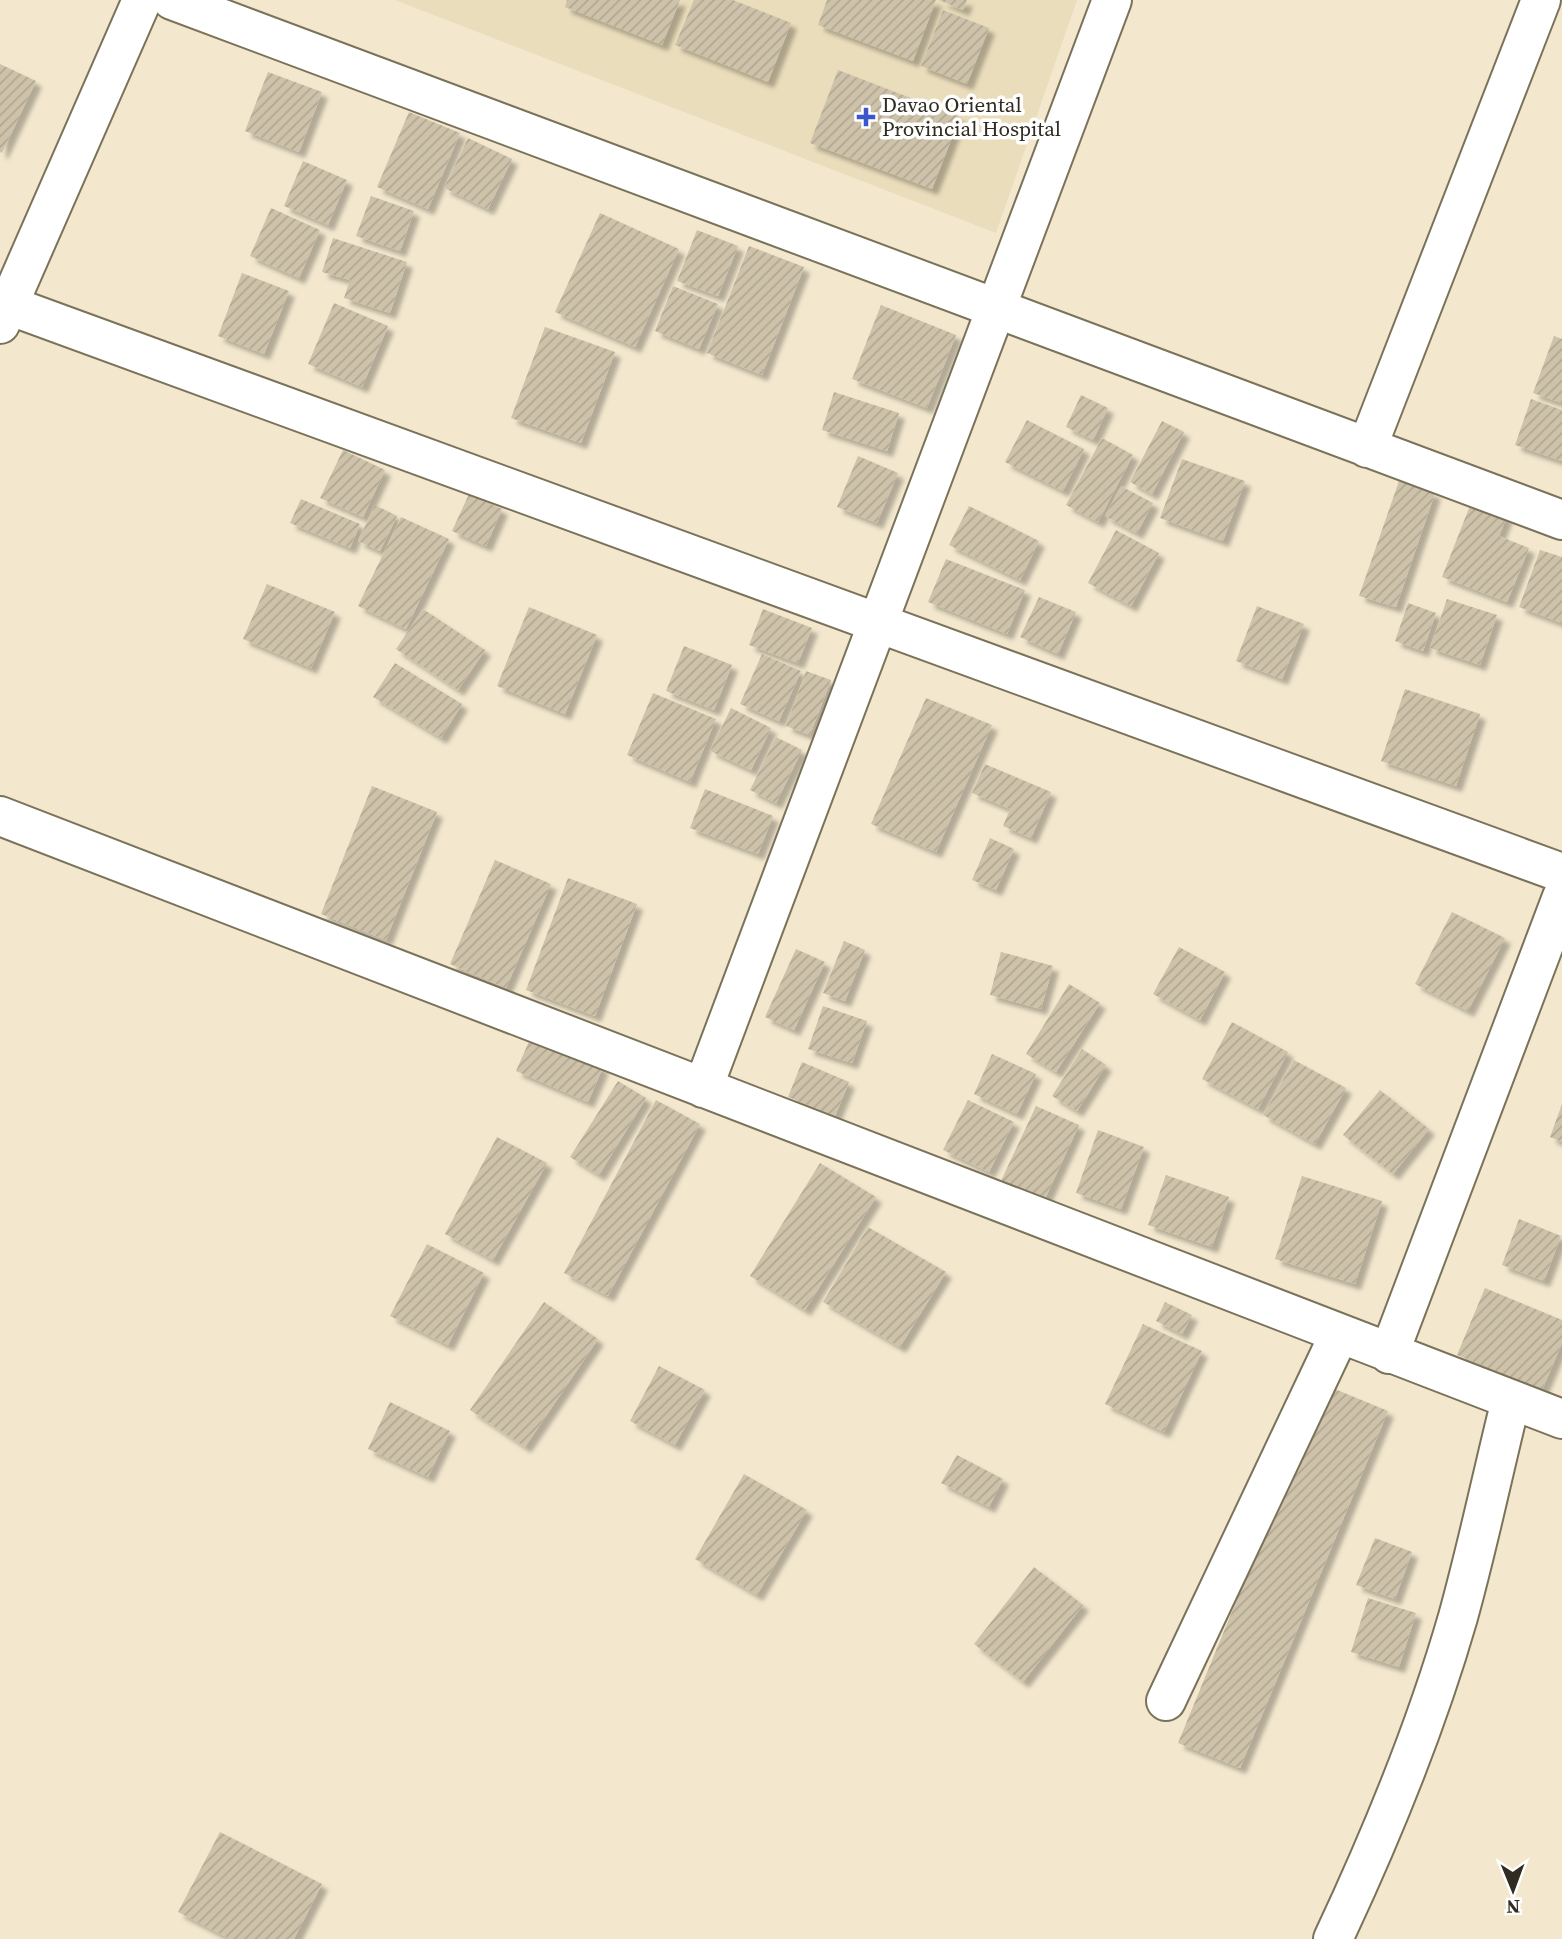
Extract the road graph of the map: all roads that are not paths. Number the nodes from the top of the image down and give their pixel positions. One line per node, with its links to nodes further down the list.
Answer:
1 (142, 0): 6 (street)
2 (172, 0): 5 (street)
3 (1112, 0): 5 (street)
4 (1541, 0): 7 (street)
5 (995, 308): 7 (street); 9 (street)
6 (4, 314): 9 (street)
7 (1367, 447): 8 (street)
8 (1562, 520)
9 (878, 622): 11 (street); 13 (street)
10 (0, 816): 13 (street)
11 (1562, 873)
12 (1562, 898): 15 (street)
13 (703, 1088): 14 (street)
14 (1339, 1335): 15 (street); 18 (street)
15 (1388, 1354): 16 (street)
16 (1511, 1400): 17 (street); 19 (street)
17 (1562, 1419)
18 (1166, 1701)
19 (1333, 1939)

